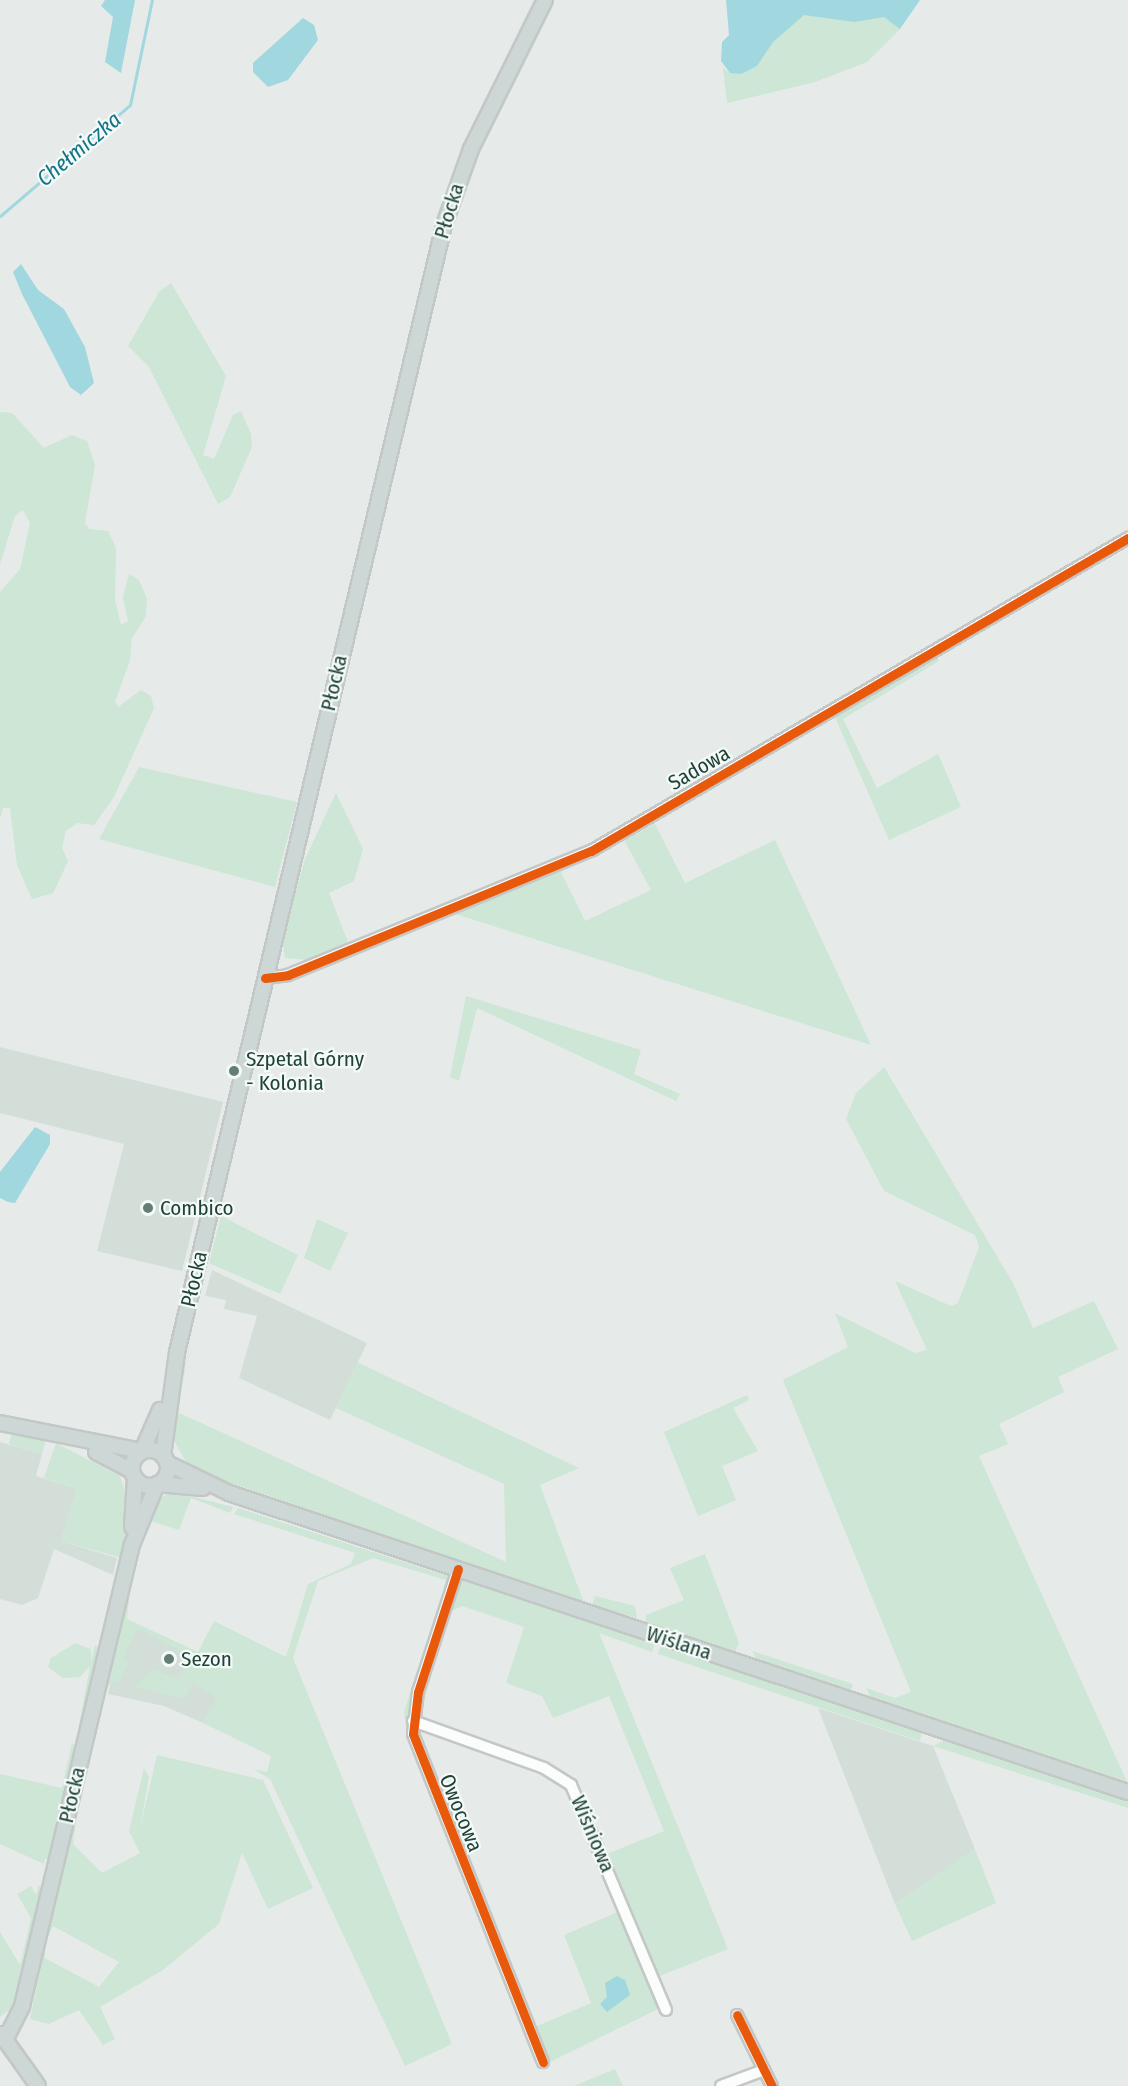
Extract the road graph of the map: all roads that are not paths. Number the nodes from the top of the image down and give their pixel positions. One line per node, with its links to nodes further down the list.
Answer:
1 (545, 0): 3 (main road, Płocka)
2 (1128, 537): 3 (street, Sadowa)
3 (265, 978): 4 (main road, Płocka)
4 (170, 1383): 7 (main road, Płocka); 8 (main road, Płocka)
5 (0, 1423): 6 (main road)
6 (78, 1443): 7 (main road); 9 (main road)
7 (142, 1451): 8 (main road); 9 (main road)
8 (165, 1459): 10 (main road); 11 (main road, Wiślana)
9 (133, 1474): 10 (main road); 12 (main road, Płocka)
10 (157, 1484): 11 (main road, Wiślana); 12 (main road, Płocka)
11 (229, 1493): 13 (main road, Wiślana)
12 (131, 1547): 18 (main road, Płocka)
13 (458, 1569): 14 (street, Owocowa); 15 (main road, Wiślana)
14 (413, 1721): 16 (street, Wiśniowa); 19 (street, Owocowa)
15 (1128, 1792)
16 (666, 2010)
17 (737, 2015): 20 (street)
18 (2, 2037): 21 (main road)
19 (543, 2062)
20 (764, 2070): 22 (street); 23 (street)
21 (38, 2086)
22 (721, 2086)
23 (772, 2086)

